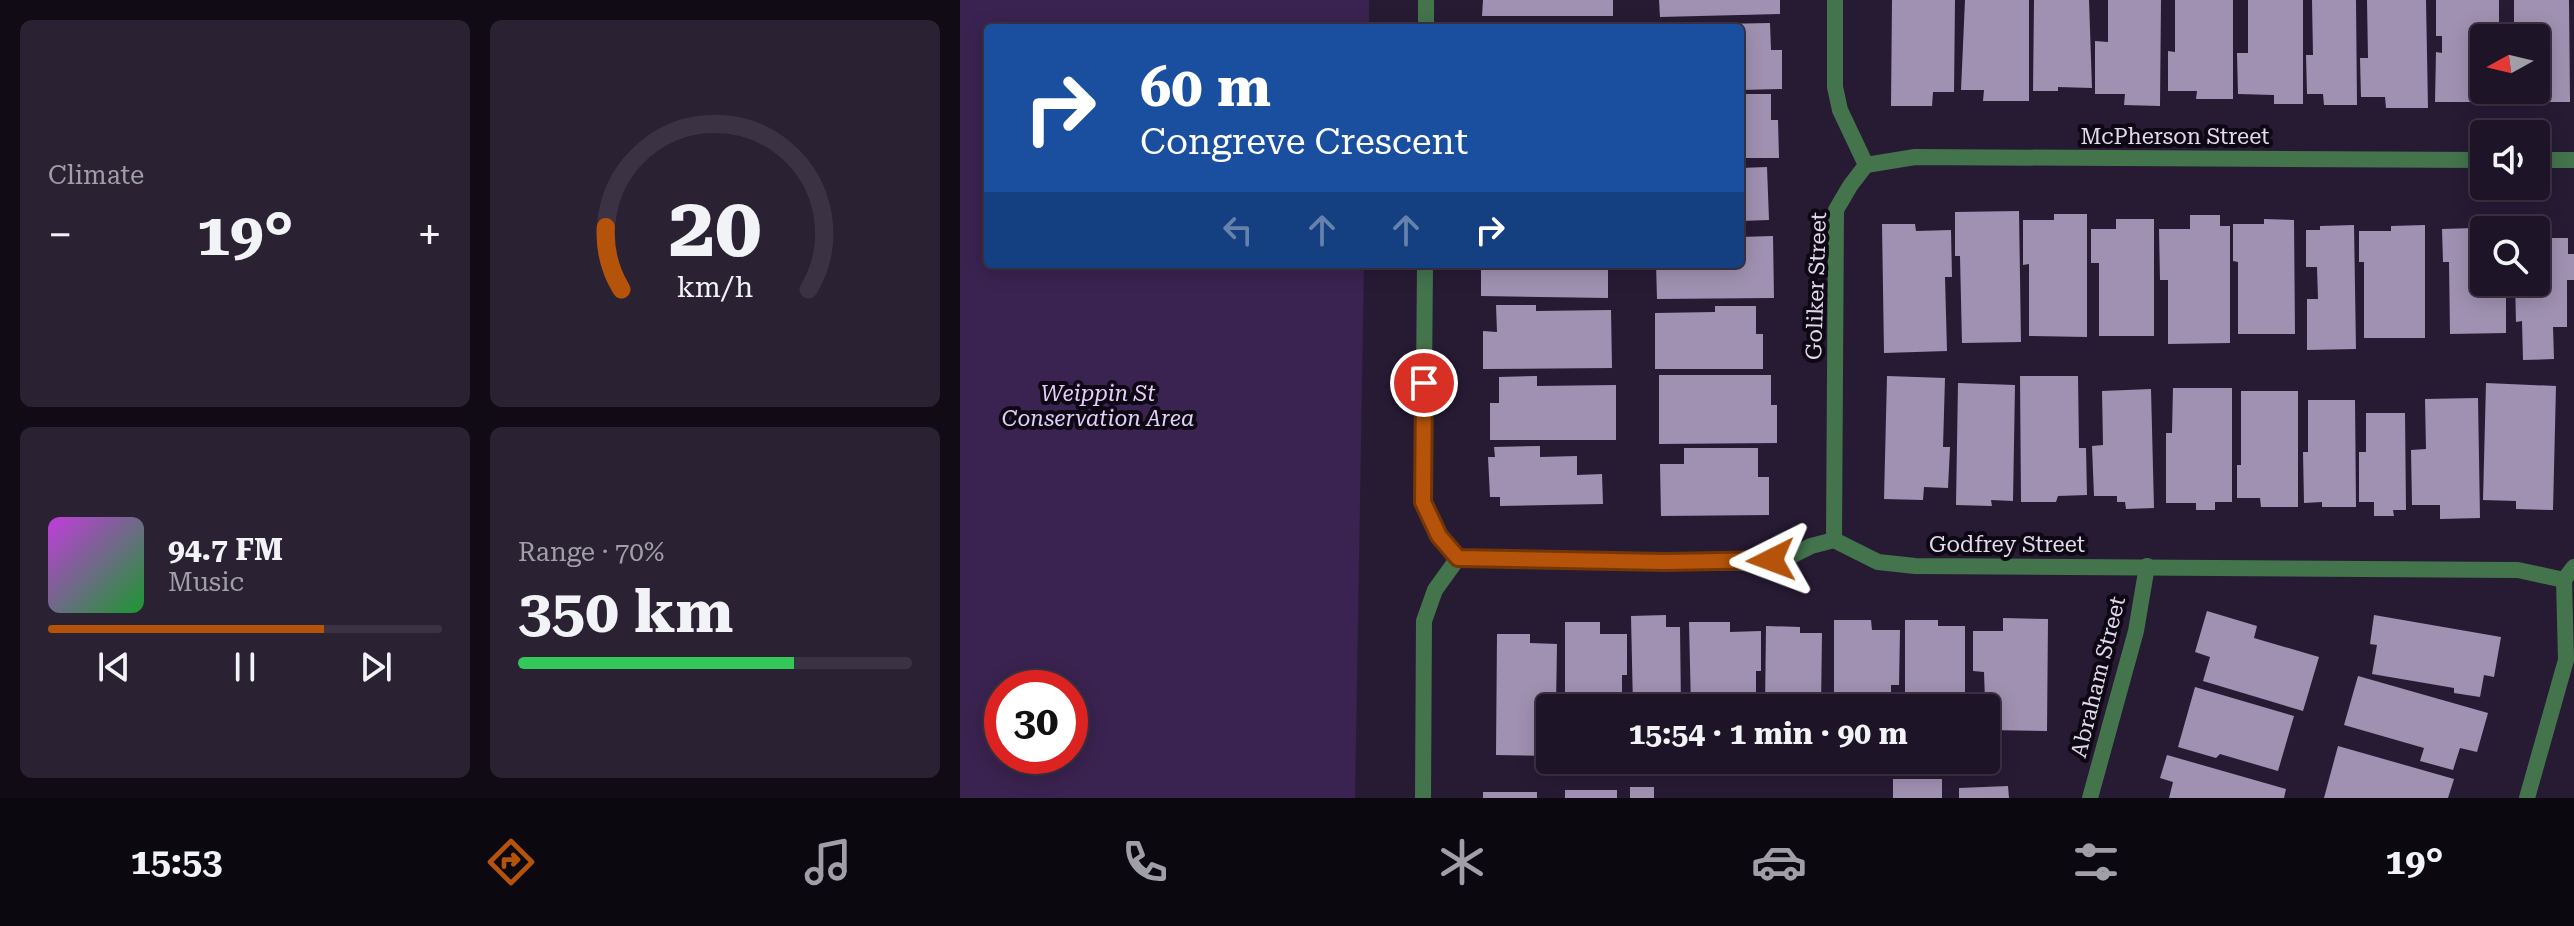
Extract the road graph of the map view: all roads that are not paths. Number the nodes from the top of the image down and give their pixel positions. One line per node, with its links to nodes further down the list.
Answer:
1 (1426, 0): 3 (street)
2 (1835, 0): 7 (street)
3 (1426, 24)
4 (2470, 160): 7 (street, McPherson Street)
5 (2550, 160): 6 (street)
6 (2574, 160)
7 (1866, 165): 9 (street, Goliker Street)
8 (1425, 268): 10 (street)
9 (1834, 540): 10 (street); 11 (street, Godfrey Street)
10 (1458, 558): 13 (street)
11 (2147, 566): 12 (street, Godfrey Street); 14 (street, Abraham Street)
12 (2569, 573): 15 (street)
13 (1423, 798)
14 (2090, 798)
15 (2527, 798)

